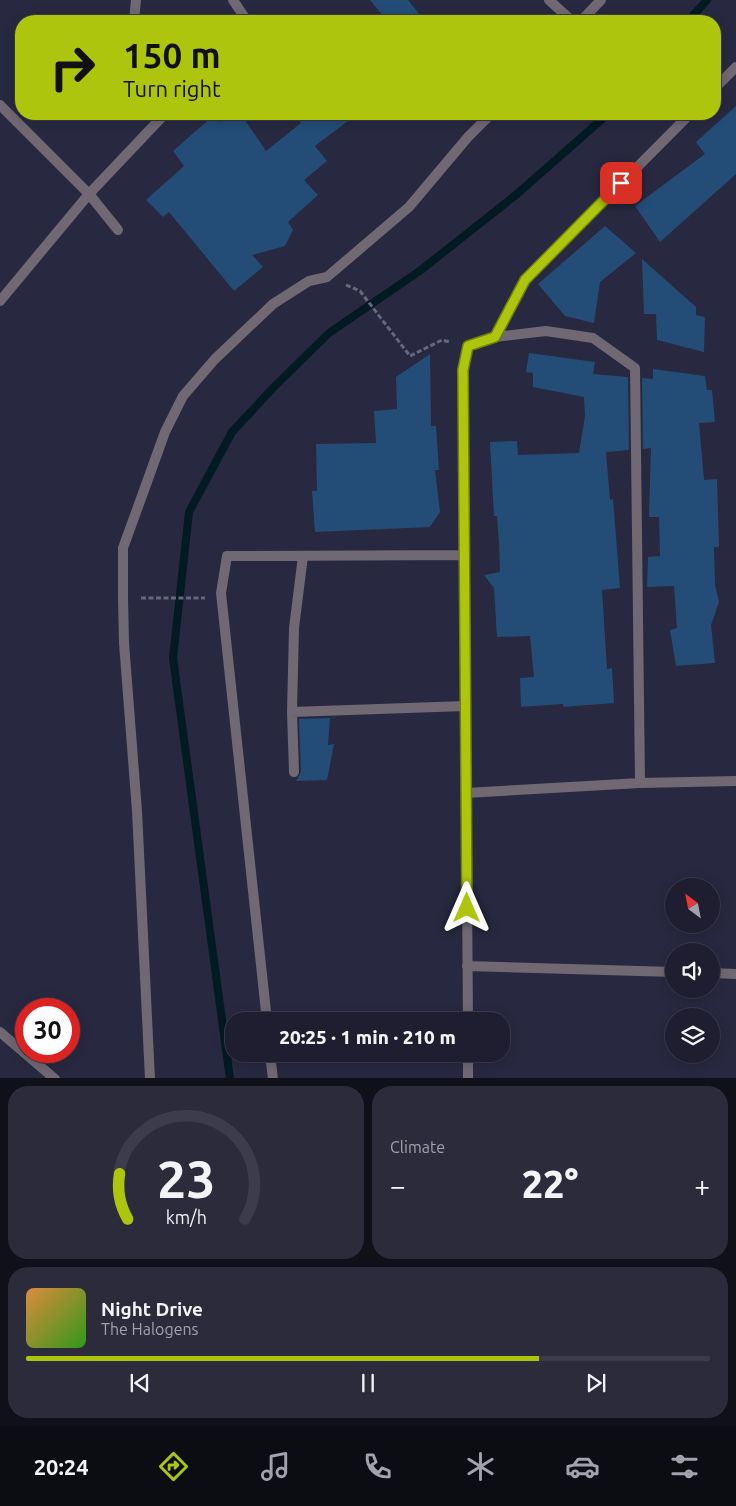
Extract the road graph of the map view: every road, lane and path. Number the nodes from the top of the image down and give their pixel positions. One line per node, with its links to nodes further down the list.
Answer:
1 (136, 0): 5 (street)
2 (233, 0): 6 (street)
3 (549, 0): 7 (street)
4 (601, 0): 8 (street)
5 (135, 15)
6 (244, 15)
7 (565, 15)
8 (587, 15)
9 (736, 67): 10 (street)
10 (721, 82)
11 (0, 105): 15 (street)
12 (157, 120): 15 (street)
13 (485, 120): 41 (street)
14 (684, 120): 19 (street)
15 (88, 194): 16 (street); 18 (street)
16 (118, 230)
17 (360, 291): 20 (path)
18 (0, 301)
19 (495, 337): 20 (street); 29 (street)
20 (468, 346): 21 (street)
21 (464, 555): 22 (street); 25 (street)
22 (303, 556): 26 (street); 35 (street)
23 (160, 599): 24 (path)
24 (204, 599)
25 (465, 706): 26 (street); 30 (street)
26 (292, 712): 27 (street)
27 (294, 772)
28 (736, 781): 29 (street)
29 (640, 783): 30 (street)
30 (466, 792): 31 (street)
31 (467, 966): 32 (street); 36 (street)
32 (665, 972)
33 (720, 973): 34 (street)
34 (736, 974)
35 (265, 1012)
36 (468, 1012)
37 (0, 1032): 40 (street)
38 (271, 1062): 42 (street)
39 (468, 1062): 43 (street)
40 (55, 1078)
41 (150, 1078)
42 (273, 1078)
43 (468, 1078)

